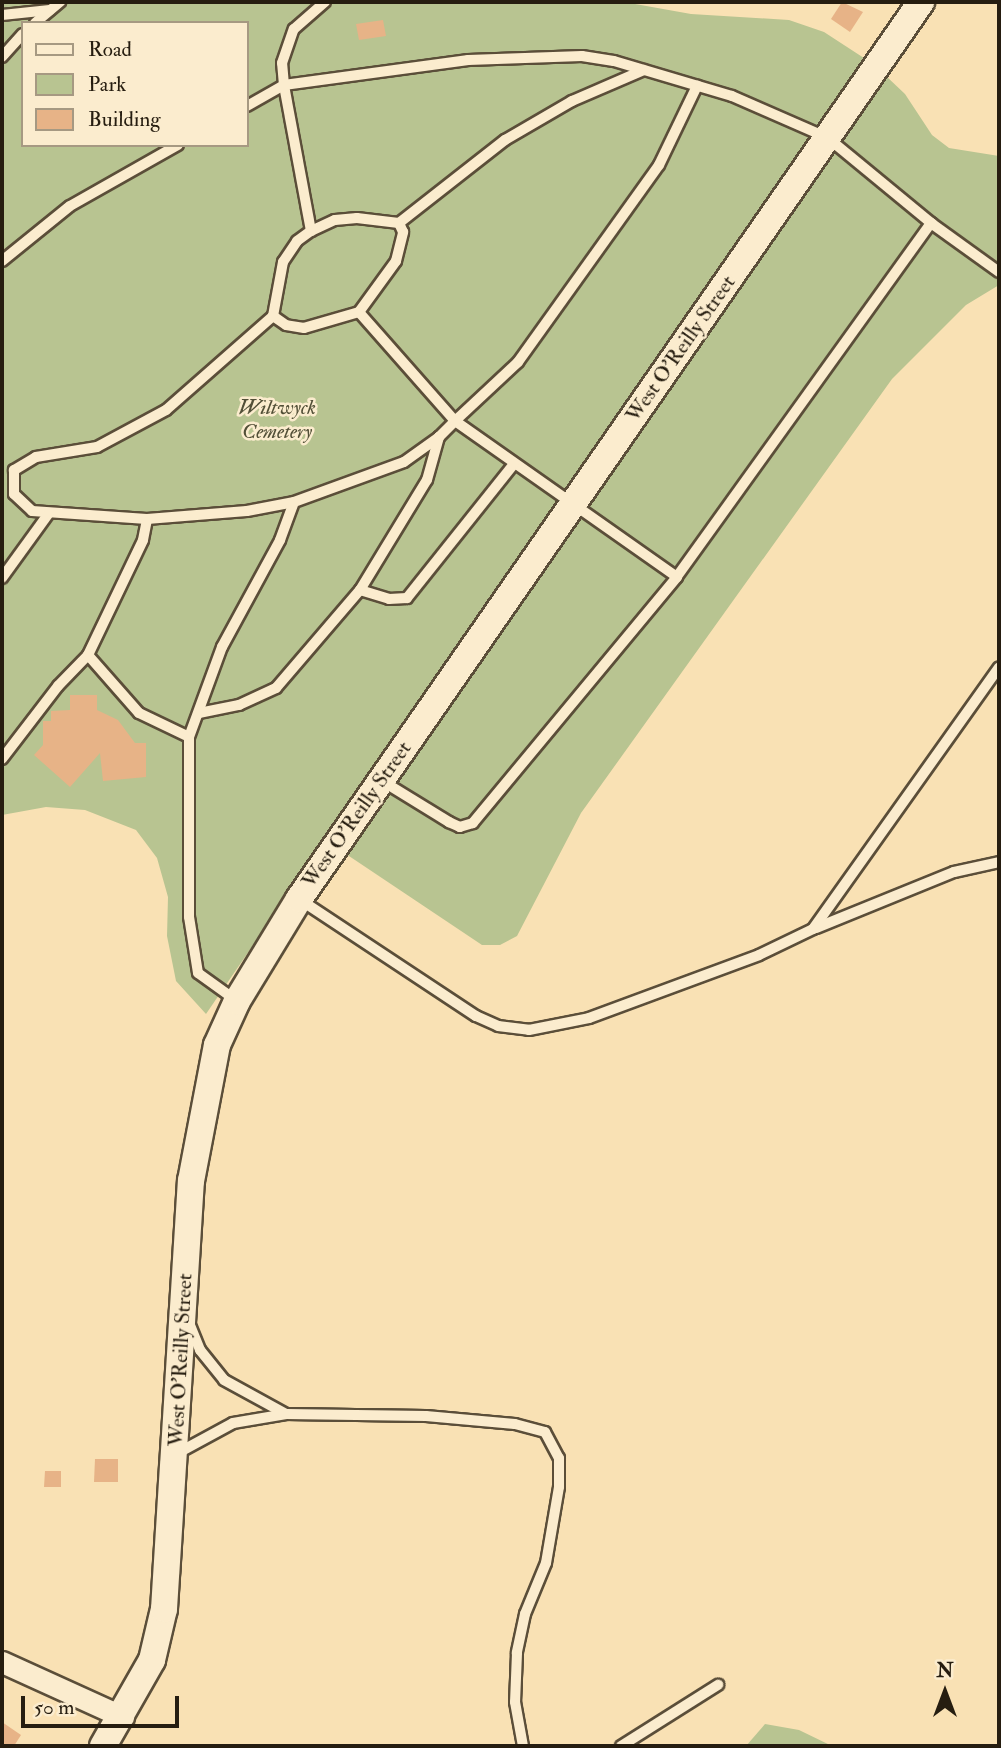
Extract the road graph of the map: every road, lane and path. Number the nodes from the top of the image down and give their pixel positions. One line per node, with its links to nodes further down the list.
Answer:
1 (60, 2): 4 (lane)
2 (325, 2): 9 (lane)
3 (921, 2): 12 (street, West O'Reilly Street)
4 (35, 12): 5 (lane)
5 (2, 15)
6 (21, 36): 7 (lane)
7 (2, 57)
8 (644, 70): 9 (lane); 10 (lane); 14 (lane)
9 (284, 85): 11 (lane); 16 (lane)
10 (697, 86): 12 (lane); 21 (lane)
11 (248, 105)
12 (828, 138): 15 (lane); 25 (street, West O'Reilly Street)
13 (174, 147): 17 (lane)
14 (399, 223): 16 (lane); 19 (lane)
15 (931, 223): 18 (lane); 28 (lane)
16 (311, 231): 20 (lane)
17 (3, 259)
18 (999, 272)
19 (359, 312): 20 (lane); 21 (lane)
20 (274, 316): 26 (lane)
21 (456, 421): 22 (lane); 23 (lane)
22 (439, 437): 24 (lane); 30 (lane)
23 (513, 465): 25 (lane); 30 (lane)
24 (294, 502): 27 (lane); 33 (lane)
25 (574, 503): 28 (lane); 36 (street, West O'Reilly Street)
26 (49, 513): 27 (lane); 29 (lane)
27 (147, 519): 31 (lane)
28 (677, 577): 36 (lane)
29 (2, 578)
30 (360, 590): 33 (lane)
31 (88, 655): 34 (lane); 35 (lane)
32 (999, 667): 39 (lane)
33 (199, 713): 34 (lane)
34 (189, 737): 40 (lane)
35 (2, 759)
36 (382, 780): 38 (street, West O'Reilly Street)
37 (999, 862): 39 (lane)
38 (299, 899): 39 (lane); 40 (street, West O'Reilly Street)
39 (813, 929)
40 (237, 1001): 41 (street, West O'Reilly Street)
41 (184, 1310): 42 (lane); 43 (street, West O'Reilly Street)
42 (286, 1414): 43 (lane); 48 (lane)
43 (176, 1454): 46 (street, West O'Reilly Street)
44 (2, 1662): 46 (street)
45 (718, 1685): 49 (lane)
46 (123, 1717): 47 (street, West O'Reilly Street)
47 (103, 1746)
48 (523, 1746)
49 (621, 1746)

